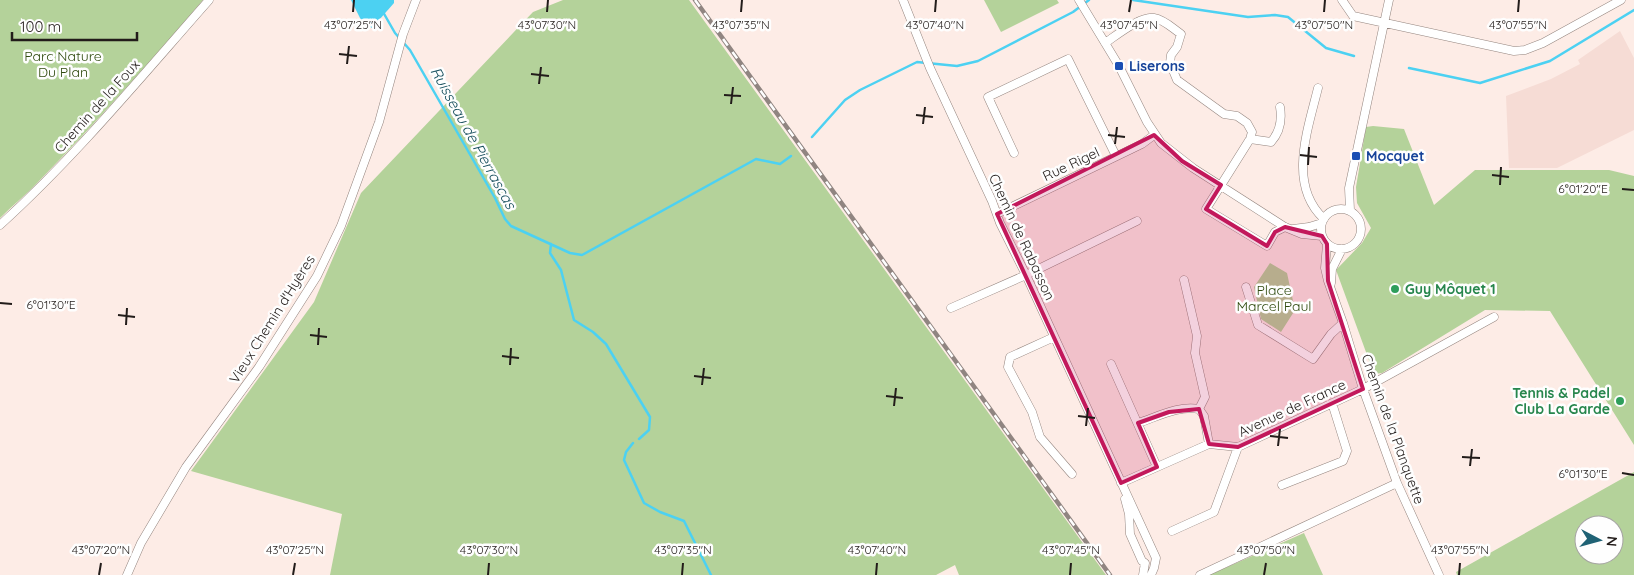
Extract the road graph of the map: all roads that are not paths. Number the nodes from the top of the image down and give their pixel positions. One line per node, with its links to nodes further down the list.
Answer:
1 (208, 0): 23 (street, Chemin de la Foux)
2 (416, 0): 51 (street, Vieux Chemin d'Hyères)
3 (903, 0): 20 (street, Chemin de Rabasson)
4 (1079, 0): 9 (street)
5 (1342, 0): 8 (street)
6 (1389, 0): 8 (street)
7 (1621, 0): 8 (street)
8 (1384, 24): 17 (street)
9 (1105, 43): 12 (street); 13 (street)
10 (1318, 88): 22 (street)
11 (1280, 107): 13 (street)
12 (1154, 135): 15 (street, Rue Rigel); 16 (street)
13 (1250, 139): 16 (street)
14 (1014, 153): 15 (street)
15 (1116, 156): 20 (street, Rue Rigel)
16 (1221, 185): 24 (street); 24 (street)
17 (1349, 188): 18 (street); 19 (street)
18 (1339, 208): 19 (street); 22 (street)
19 (1350, 210): 27 (street)
20 (997, 214): 28 (street, Chemin de Rabasson)
21 (1138, 221): 28 (street)
22 (1323, 221): 24 (street); 25 (street)
23 (0, 224)
24 (1288, 228): 25 (street)
25 (1322, 236): 26 (street)
26 (1327, 244): 27 (street); 31 (street, Chemin de la Planquette)
27 (1342, 249): 31 (street, Chemin de la Planquette)
28 (1026, 275): 32 (street); 35 (street, Chemin de Rabasson)
29 (1184, 280): 39 (street)
30 (1246, 287): 34 (street)
31 (1331, 288): 34 (street, Chemin de la Planquette)
32 (951, 308)
33 (1494, 316): 37 (street, Avenue de France)
34 (1343, 323): 37 (street, Chemin de la Planquette)
35 (1054, 337): 44 (street); 45 (street, Chemin de Rabasson)
36 (1111, 364): 40 (street)
37 (1363, 389): 38 (street, Avenue de France); 46 (street, Chemin de la Planquette)
38 (1332, 403): 42 (street, Avenue de France); 47 (street)
39 (1199, 409): 40 (street); 41 (street)
40 (1138, 423): 43 (street)
41 (1209, 444): 42 (street, Avenue de France); 43 (street)
42 (1238, 448): 48 (street)
43 (1157, 467): 45 (street)
44 (1072, 474)
45 (1121, 483): 49 (street, Chemin de Rabasson); 50 (street, Chemin de Rabasson)
46 (1397, 483): 54 (street); 55 (street, Chemin de la Planquette)
47 (1282, 485)
48 (1172, 531)
49 (1156, 558): 50 (street); 53 (street)
50 (1145, 563): 52 (street)
51 (128, 575)
52 (1143, 575)
53 (1150, 575)
54 (1200, 575)
55 (1439, 575)

